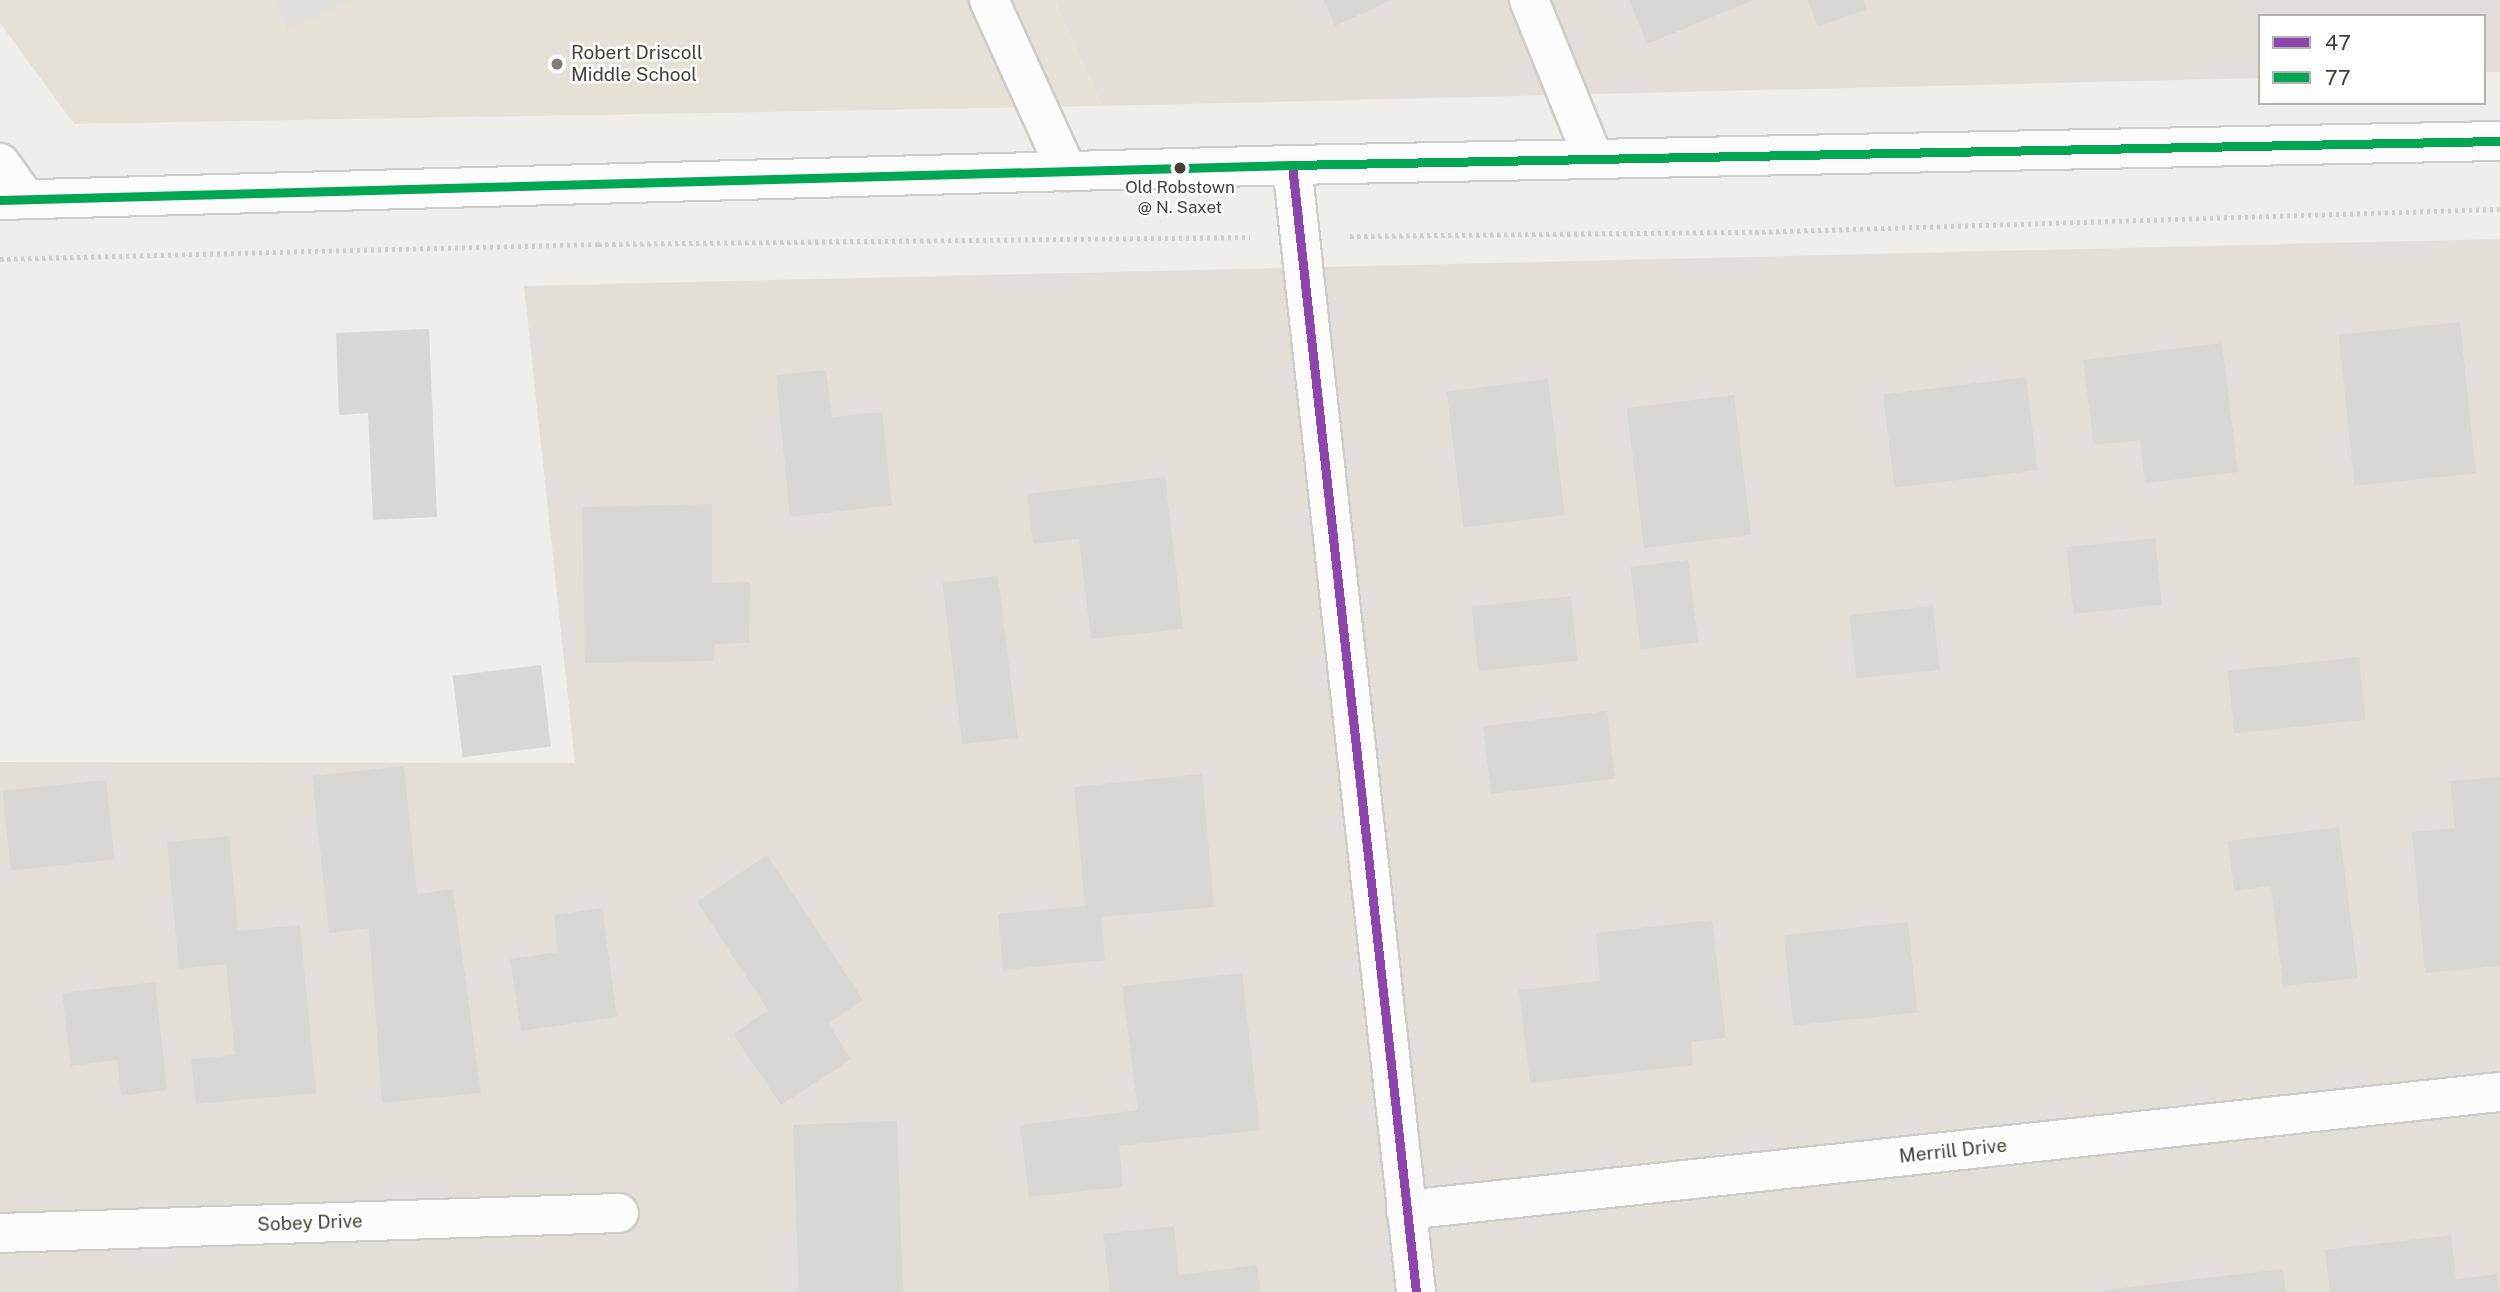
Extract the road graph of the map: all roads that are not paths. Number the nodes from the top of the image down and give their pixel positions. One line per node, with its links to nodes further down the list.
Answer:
1 (989, 0): 7 (street)
2 (1529, 0): 4 (street)
3 (2500, 141): 4 (street)
4 (1593, 158): 6 (street)
5 (0, 163): 8 (street)
6 (1292, 165): 7 (street); 10 (street)
7 (1067, 171): 8 (street)
8 (13, 200)
9 (2500, 1092): 10 (street, Merrill Drive)
10 (1406, 1210): 13 (street)
11 (619, 1213): 12 (street, Sobey Drive)
12 (0, 1233)
13 (1416, 1292)

